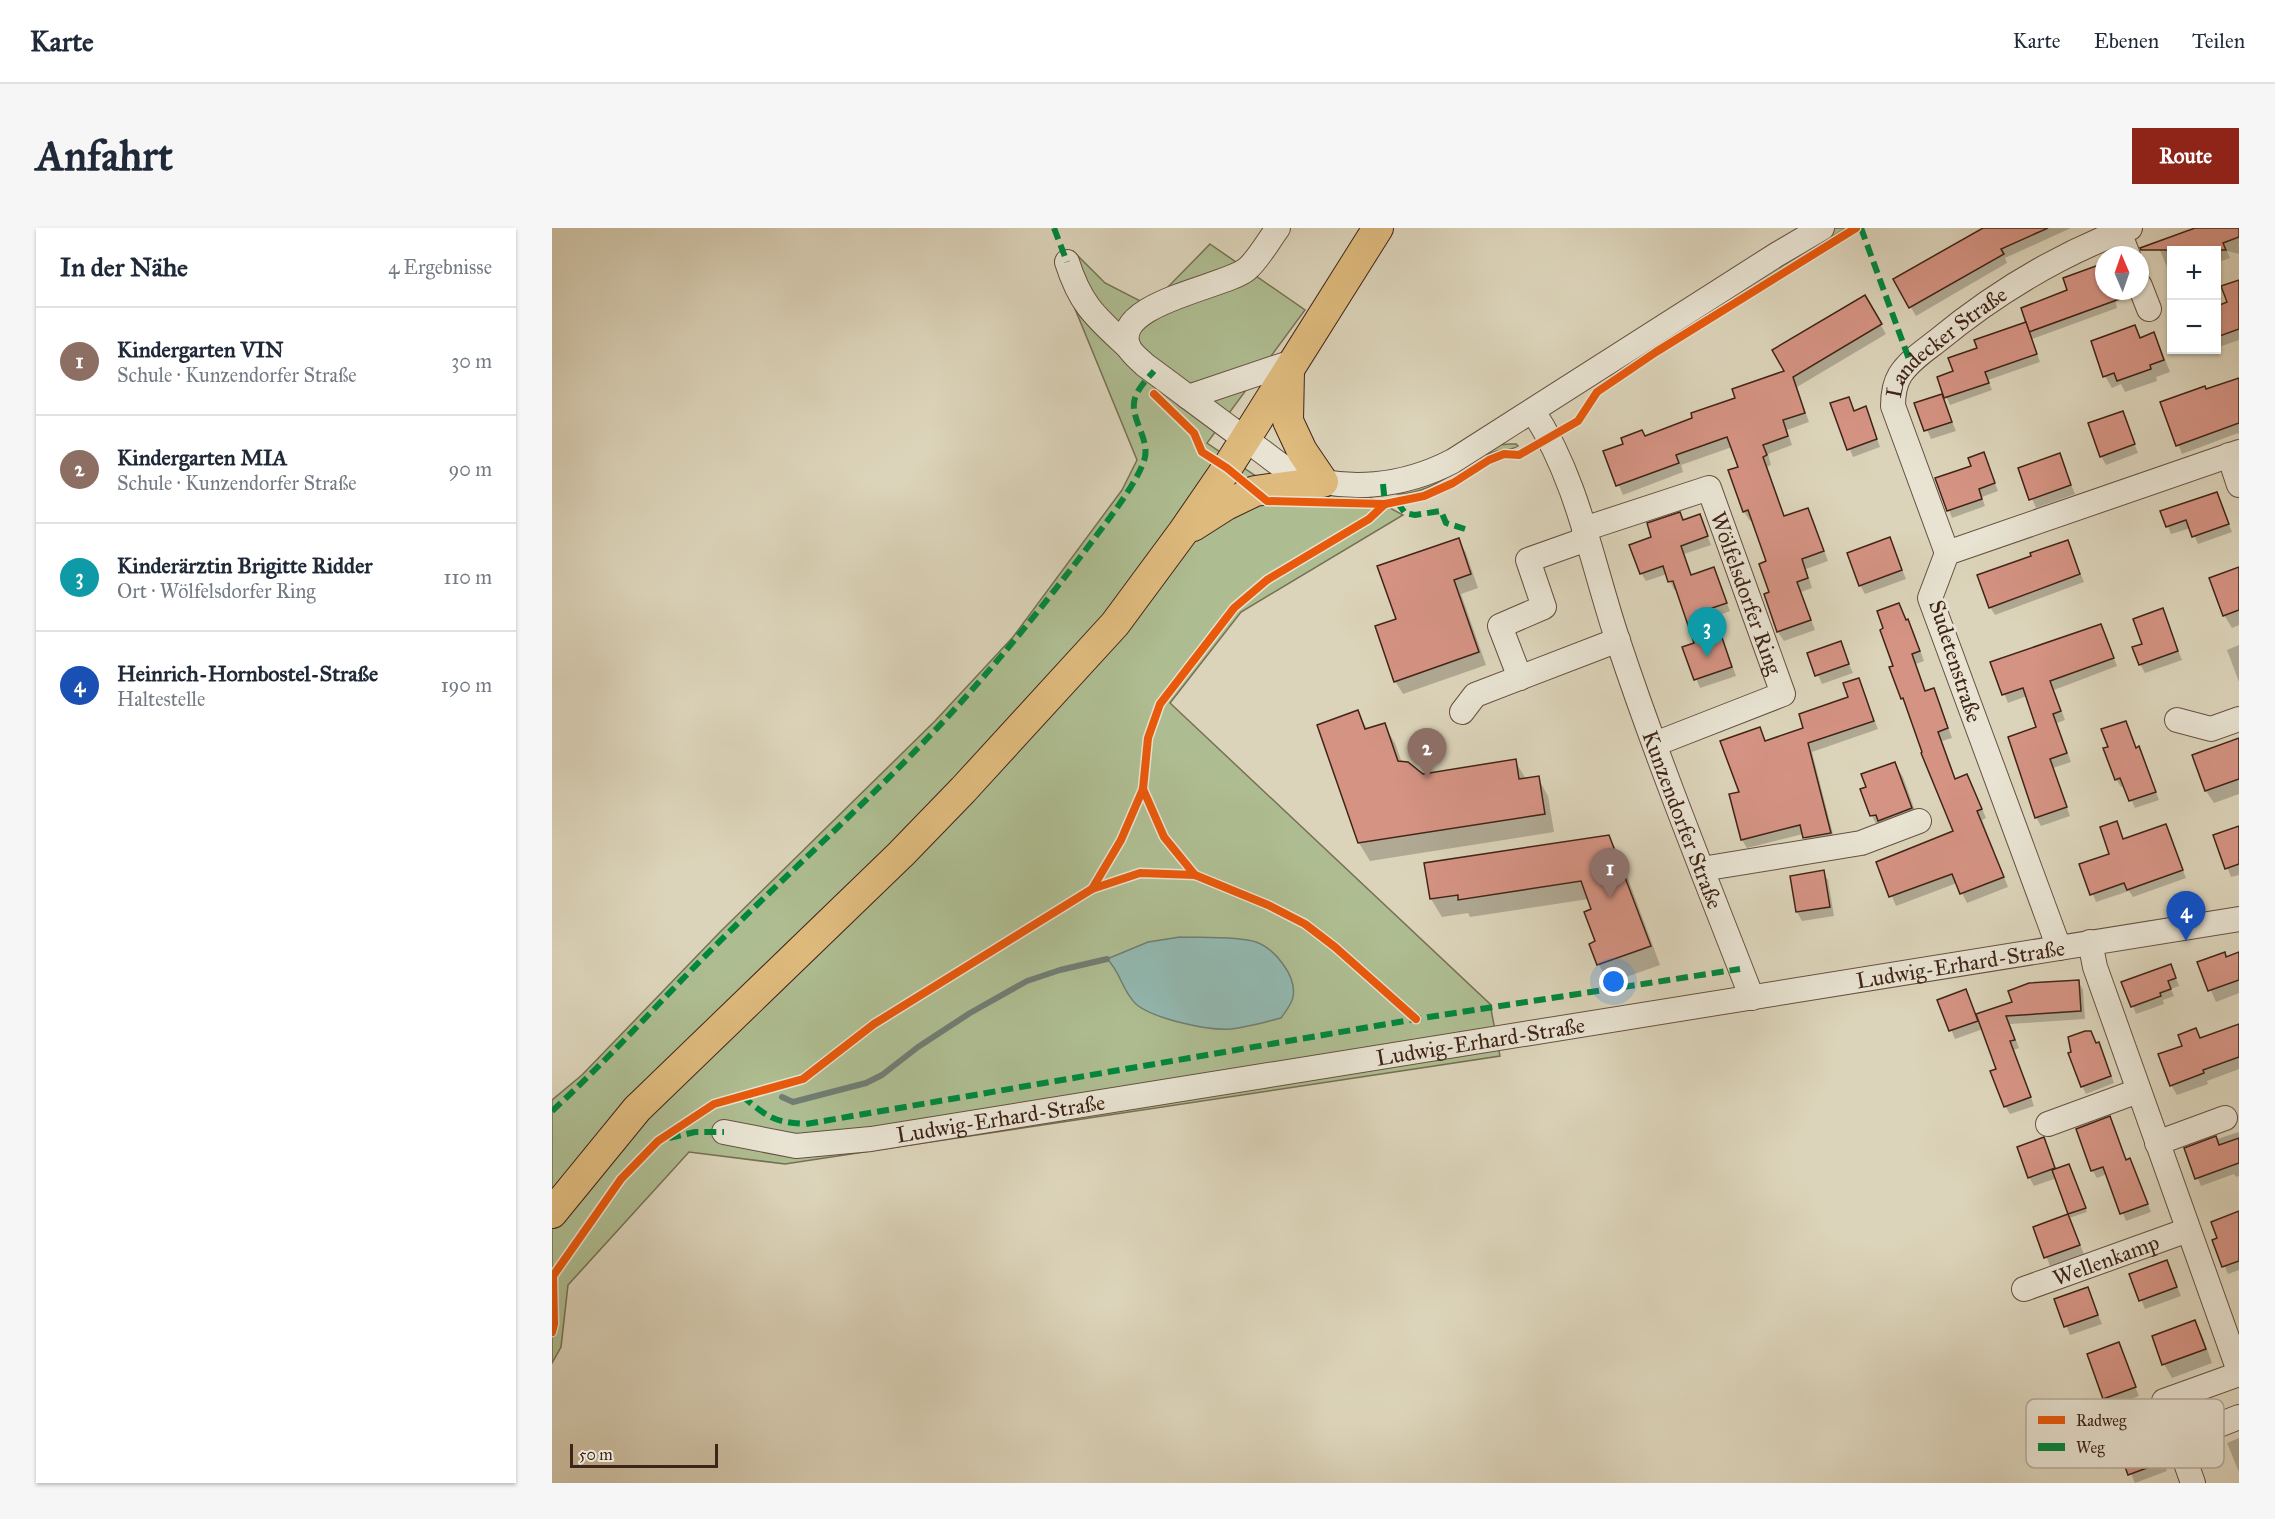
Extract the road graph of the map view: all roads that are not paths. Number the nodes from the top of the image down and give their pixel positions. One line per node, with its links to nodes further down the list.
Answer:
1 (1278, 228): 9 (street)
2 (1378, 228): 10 (main road)
3 (1822, 228): 12 (street)
4 (2124, 230): 5 (street, Landecker Straße); 19 (street, Landecker Straße)
5 (2127, 246)
6 (1067, 262): 9 (street)
7 (2145, 300): 8 (street)
8 (2148, 309)
9 (1129, 348): 11 (street)
10 (1292, 366): 11 (street); 13 (main road); 15 (main road)
11 (1188, 397): 13 (street)
12 (1533, 411): 15 (street); 18 (street, Kunzendorfer Straße)
13 (1246, 439): 15 (street); 17 (main road)
14 (2234, 454): 16 (street); 19 (street)
15 (1323, 482): 17 (main road)
16 (2239, 485)
17 (1183, 532): 37 (main road)
18 (1586, 534): 20 (street, Kunzendorfer Straße); 21 (street); 25 (street, Wölfelsdorfer Ring)
19 (1947, 553): 30 (street, Sudetenstraße)
20 (1618, 640): 21 (street); 25 (street, Kunzendorfer Straße)
21 (1520, 678): 22 (street)
22 (1462, 712)
23 (2239, 719): 24 (street)
24 (2177, 720)
25 (1656, 744): 27 (street, Kunzendorfer Straße)
26 (1919, 821): 27 (street)
27 (1702, 869): 31 (street, Kunzendorfer Straße)
28 (2239, 919): 29 (street, Ludwig-Erhard-Straße)
29 (2090, 942): 30 (street, Ludwig-Erhard-Straße); 32 (street, Wellenkamp)
30 (2059, 948): 31 (street, Ludwig-Erhard-Straße)
31 (1752, 998): 35 (street, Ludwig-Erhard-Straße)
32 (2138, 1091): 34 (street); 36 (street, Wellenkamp)
33 (2225, 1118): 36 (street)
34 (2048, 1124)
35 (724, 1132)
36 (2157, 1143): 38 (street, Wellenkamp)
37 (552, 1213)
38 (2188, 1230): 39 (street, Wellenkamp); 40 (street, Wellenkamp)
39 (2024, 1289)
40 (2230, 1315): 41 (street, Wellenkamp)
41 (2239, 1372): 42 (street, Wellenkamp)
42 (2169, 1399)
43 (2239, 1417): 44 (street)
44 (2224, 1423)
45 (2188, 1468): 46 (street, Wellenkamp)
46 (2193, 1483)

